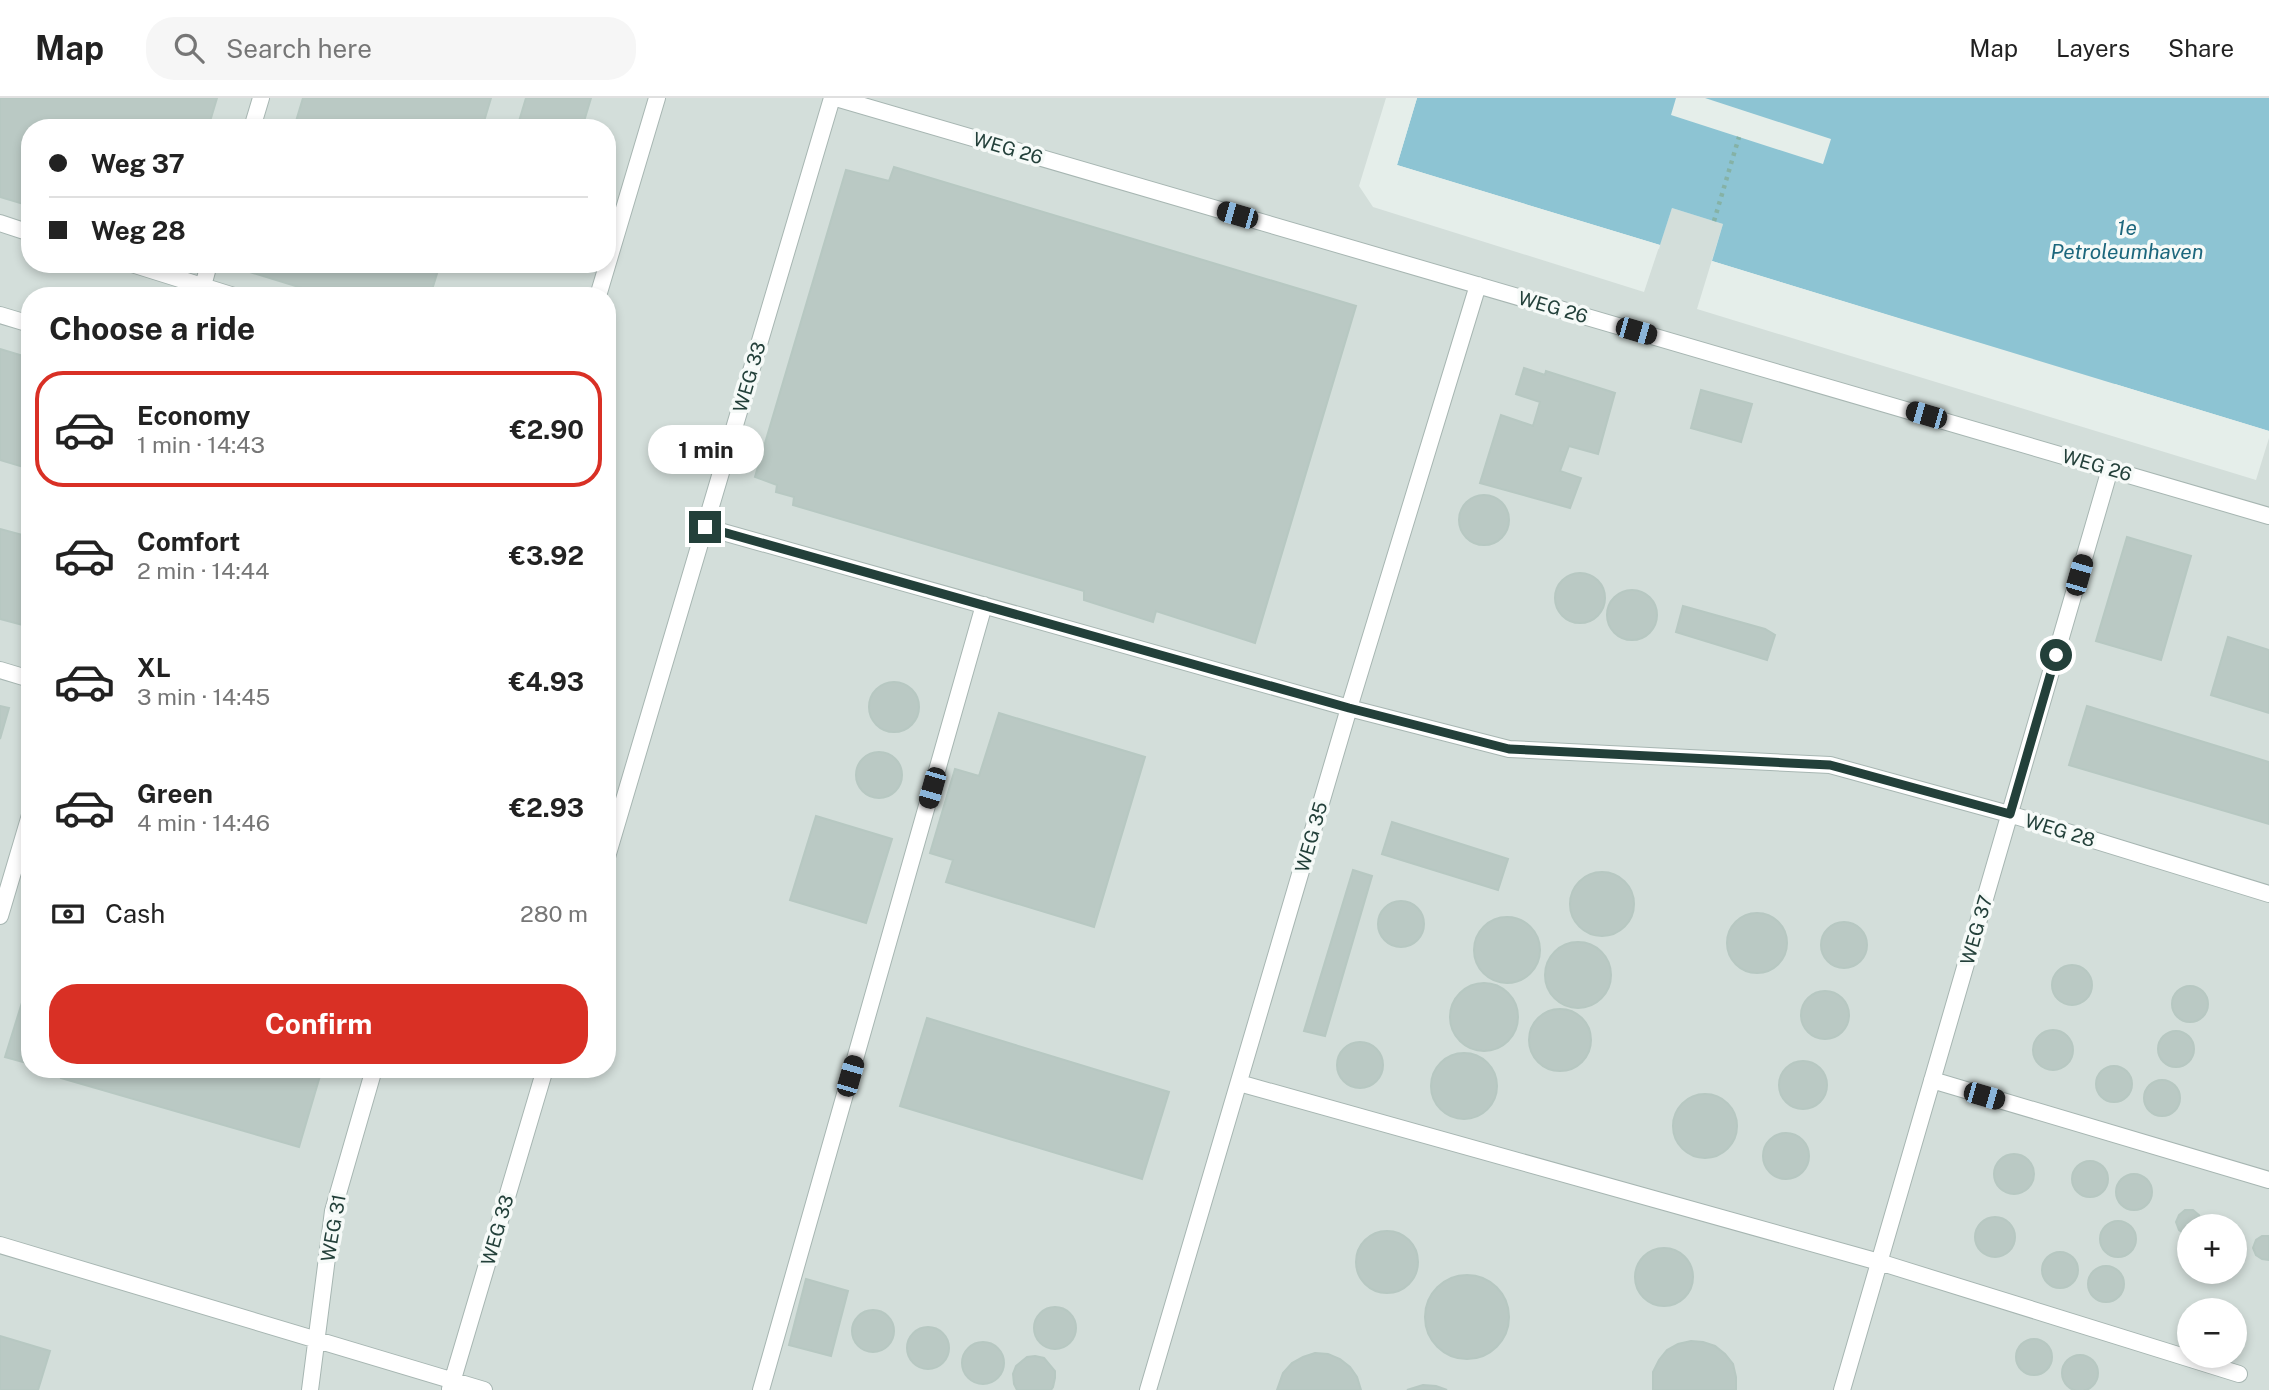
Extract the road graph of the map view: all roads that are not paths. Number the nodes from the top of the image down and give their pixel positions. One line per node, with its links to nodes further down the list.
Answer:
1 (261, 98): 4 (lane)
2 (657, 98): 7 (lane)
3 (834, 98): 10 (lane, WEG 26); 17 (lane, WEG 33)
4 (255, 119)
5 (0, 223): 6 (lane)
6 (21, 230)
7 (616, 236)
8 (161, 273): 11 (lane)
9 (207, 273): 11 (lane)
10 (1478, 285): 15 (lane, WEG 26); 21 (lane, WEG 35)
11 (203, 286): 12 (lane)
12 (206, 287)
13 (0, 315): 14 (lane)
14 (21, 321)
15 (2110, 469): 16 (lane, WEG 26); 22 (lane, WEG 37)
16 (2269, 516)
17 (705, 527): 18 (lane, WEG 28); 23 (lane, WEG 33)
18 (984, 605): 21 (lane, WEG 28); 39 (lane)
19 (0, 670): 20 (lane)
20 (21, 676)
21 (1349, 708): 22 (lane, WEG 28); 30 (lane, WEG 35)
22 (2010, 814): 25 (lane, WEG 28); 29 (lane, WEG 37)
23 (616, 827)
24 (21, 845): 26 (lane)
25 (2269, 894)
26 (0, 916)
27 (371, 1078): 34 (lane, WEG 31)
28 (542, 1078): 36 (lane, WEG 33)
29 (1932, 1080): 31 (lane); 33 (lane, WEG 37)
30 (1239, 1083): 33 (lane); 40 (lane, WEG 35)
31 (2269, 1180)
32 (0, 1245): 34 (lane)
33 (1879, 1262): 35 (lane); 41 (lane, WEG 37)
34 (317, 1340): 36 (lane); 37 (lane, WEG 31)
35 (2239, 1374)
36 (451, 1385): 38 (lane)
37 (310, 1390)
38 (484, 1390)
39 (761, 1390)
40 (1149, 1390)
41 (1842, 1390)

